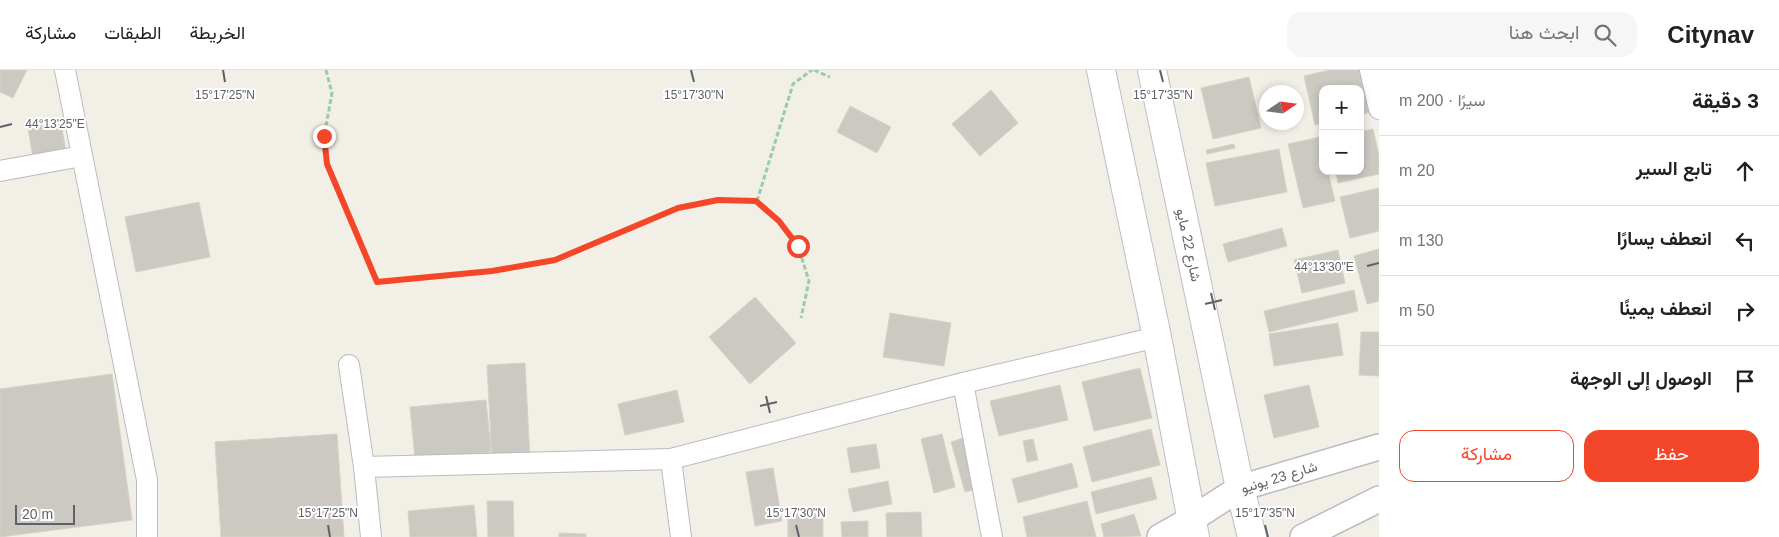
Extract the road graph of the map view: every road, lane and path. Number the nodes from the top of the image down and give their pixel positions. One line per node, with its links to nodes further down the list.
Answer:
1 (65, 70): 9 (street)
2 (326, 70): 11 (path)
3 (813, 70): 7 (path); 11 (path)
4 (1101, 70): 13 (main road)
5 (1152, 70): 19 (main road, شارع 22 مايو)
6 (1370, 70): 8 (street)
7 (830, 77)
8 (1378, 101)
9 (82, 156): 10 (street); 22 (street)
10 (0, 171)
11 (756, 201): 12 (path)
12 (801, 318)
13 (1157, 337): 15 (street); 21 (main road)
14 (349, 365): 18 (street)
15 (963, 383): 17 (street); 25 (street)
16 (1379, 447): 19 (street, شارع 23 يونيو)
17 (671, 459): 18 (street); 24 (street)
18 (364, 467): 23 (street)
19 (1240, 488): 21 (street, شارع 23 يونيو); 27 (main road, شارع 22 مايو)
20 (1379, 499): 28 (street)
21 (1194, 528): 26 (street, شارع 23 يونيو)
22 (147, 537)
23 (371, 537)
24 (681, 537)
25 (992, 537)
26 (1160, 537)
27 (1252, 537)
28 (1303, 537)

